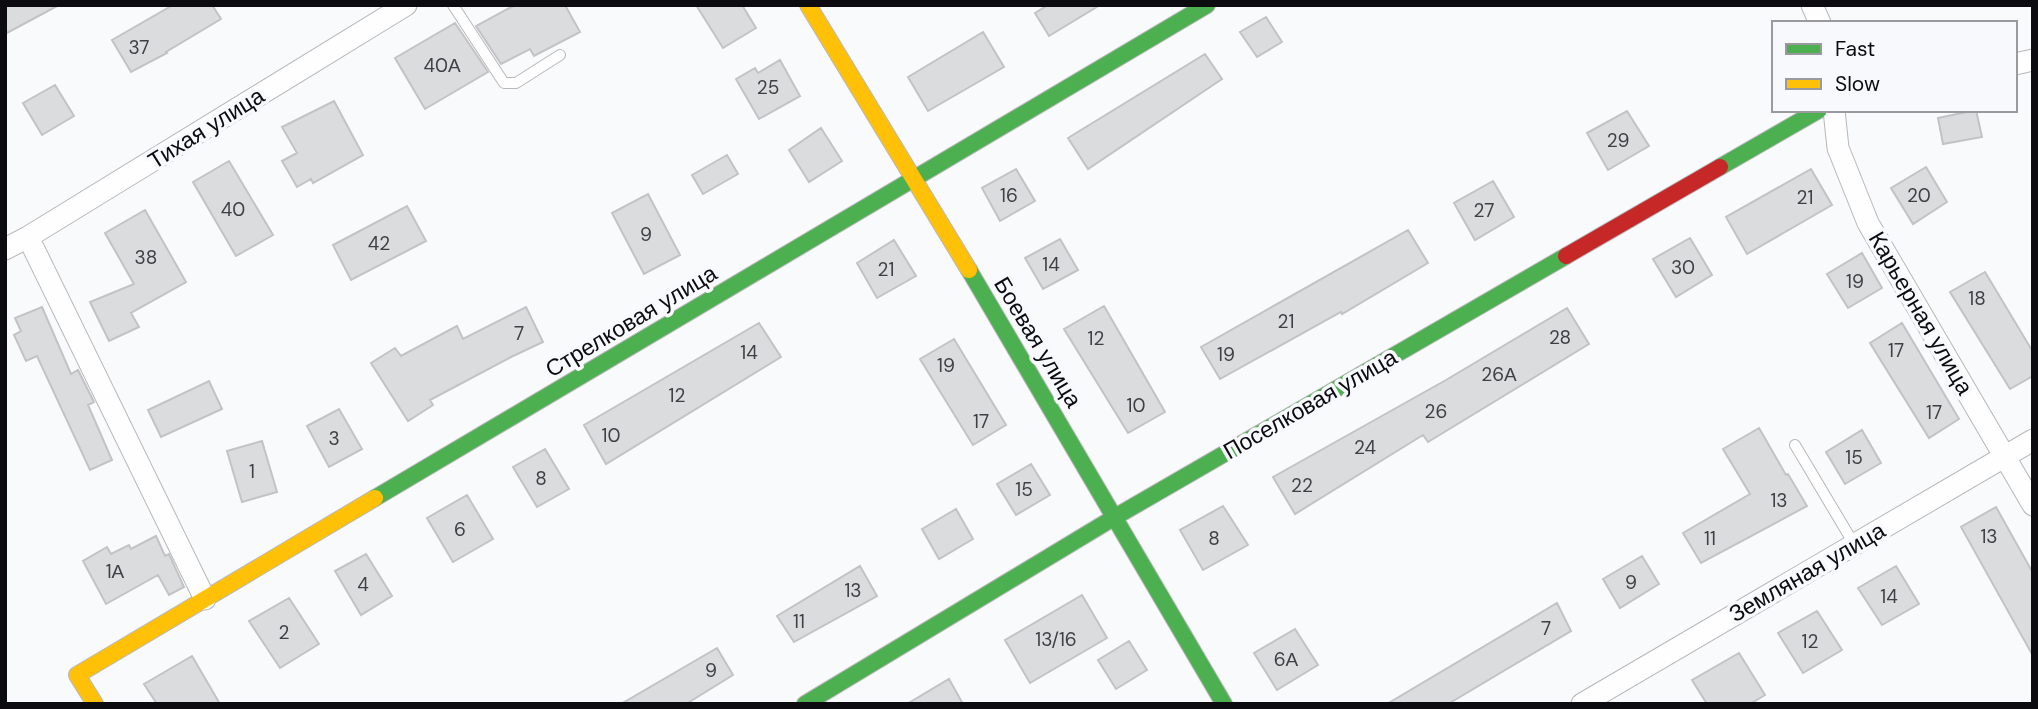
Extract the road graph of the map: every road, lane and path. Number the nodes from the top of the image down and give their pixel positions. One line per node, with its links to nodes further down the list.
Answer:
1 (406, 5): 11 (street, Тихая улица)
2 (453, 5): 7 (lane)
3 (808, 5): 10 (street, Боевая улица)
4 (1207, 5): 10 (street, Стрелковая улица)
5 (1812, 5): 6 (street)
6 (1819, 21)
7 (560, 55)
8 (1816, 112): 17 (street, Поселковая улица)
9 (1834, 112): 15 (street, Карьерная улица)
10 (916, 180): 17 (street, Боевая улица); 19 (street, Стрелковая улица)
11 (28, 237): 12 (street, Тихая улица); 19 (street)
12 (5, 249)
13 (2033, 440): 15 (street, Земляная улица)
14 (1795, 445): 18 (lane)
15 (2005, 456): 16 (street, Карьерная улица); 18 (street, Земляная улица)
16 (2033, 505)
17 (1115, 517): 21 (street, Поселковая улица); 22 (street, Боевая улица)
18 (1854, 544): 23 (street, Земляная улица)
19 (205, 599): 20 (street, Стрелковая улица)
20 (95, 704)
21 (805, 704)
22 (1224, 704)
23 (1582, 704)

